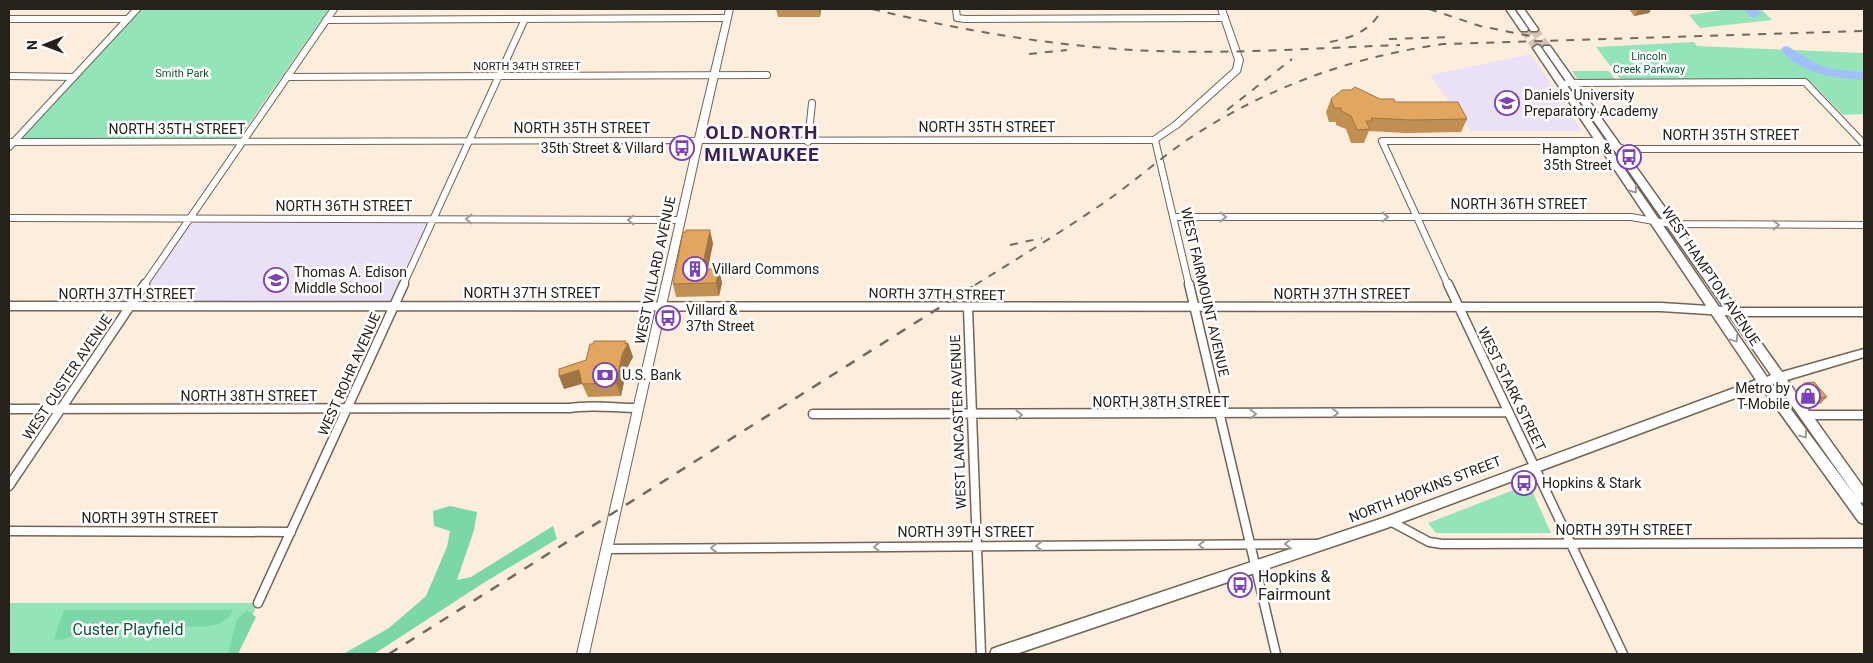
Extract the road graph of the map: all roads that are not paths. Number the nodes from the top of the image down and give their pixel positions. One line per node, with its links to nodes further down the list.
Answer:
1 (137, 9): 12 (street)
2 (334, 9): 14 (street, WEST CUSTER AVENUE)
3 (956, 9): 9 (street)
4 (1124, 9): 9 (street)
5 (1221, 9): 10 (street)
6 (1510, 9): 15 (main road)
7 (1520, 9): 16 (main road)
8 (728, 14): 13 (street); 21 (street, WEST VILLARD AVENUE)
9 (1126, 18): 10 (street)
10 (1225, 18): 26 (street)
11 (9, 19): 12 (street)
12 (128, 19): 22 (street)
13 (525, 19): 14 (street); 20 (street, WEST ROHR AVENUE)
14 (326, 20): 23 (street, WEST CUSTER AVENUE)
15 (1524, 29)
16 (1534, 29)
17 (1542, 48): 24 (main road, WEST HAMPTON AVENUE)
18 (767, 75): 21 (street, NORTH 34TH STREET)
19 (9, 76): 22 (street)
20 (498, 76): 21 (street, NORTH 34TH STREET); 23 (street, NORTH 34TH STREET); 27 (street, WEST ROHR AVENUE)
21 (714, 76): 30 (street, WEST VILLARD AVENUE)
22 (74, 77): 33 (street)
23 (287, 77): 32 (street, WEST CUSTER AVENUE)
24 (1566, 83): 29 (main road, WEST HAMPTON AVENUE); 34 (street); 35 (main road, WEST HAMPTON AVENUE)
25 (812, 103): 31 (street)
26 (1155, 140): 31 (street, NORTH 35TH STREET); 37 (street, WEST FAIRMOUNT AVENUE)
27 (468, 141): 30 (street, NORTH 35TH STREET); 32 (street, NORTH 35TH STREET); 41 (street, WEST ROHR AVENUE)
28 (1382, 141): 29 (street, NORTH 35TH STREET); 38 (street, WEST STARK STREET)
29 (1599, 141): 35 (street, NORTH 35TH STREET); 43 (main road, WEST HAMPTON AVENUE, one-way to 43)
30 (698, 142): 31 (street, NORTH 35TH STREET); 42 (street, WEST VILLARD AVENUE)
31 (808, 142)
32 (240, 143): 33 (street, NORTH 35TH STREET); 40 (street, WEST CUSTER AVENUE)
33 (10, 144)
34 (1864, 144)
35 (1616, 146): 36 (street, NORTH 35TH STREET); 44 (main road, WEST HAMPTON AVENUE)
36 (1864, 149)
37 (1174, 217): 38 (street, NORTH 36TH STREET, one-way to 38); 51 (street, WEST FAIRMOUNT AVENUE)
38 (1417, 217): 43 (street, NORTH 36TH STREET); 50 (street, WEST STARK STREET)
39 (9, 218): 40 (street, NORTH 36TH STREET)
40 (189, 218): 41 (street, NORTH 36TH STREET); 47 (street, WEST CUSTER AVENUE)
41 (434, 218): 42 (street, NORTH 36TH STREET, one-way to 41); 48 (street, WEST ROHR AVENUE)
42 (680, 220): 49 (street, WEST VILLARD AVENUE)
43 (1654, 220): 44 (street, NORTH 36TH STREET); 53 (main road, WEST HAMPTON AVENUE)
44 (1672, 224): 45 (street, NORTH 36TH STREET, one-way to 45); 54 (main road, WEST HAMPTON AVENUE)
45 (1864, 225)
46 (9, 306): 47 (street, NORTH 37TH STREET)
47 (129, 306): 48 (street, NORTH 37TH STREET); 62 (street, WEST CUSTER AVENUE)
48 (393, 306): 49 (street, NORTH 37TH STREET); 59 (street, WEST ROHR AVENUE)
49 (662, 306): 52 (street, NORTH 37TH STREET); 60 (street, WEST VILLARD AVENUE)
50 (1458, 306): 51 (street, NORTH 37TH STREET); 53 (street, NORTH 37TH STREET); 63 (street, WEST STARK STREET)
51 (1194, 307): 52 (street, NORTH 37TH STREET); 65 (street, WEST FAIRMOUNT AVENUE)
52 (968, 308): 67 (street, WEST LANCASTER AVENUE)
53 (1716, 311): 54 (street, NORTH 37TH STREET); 58 (main road, WEST HAMPTON AVENUE, one-way to 58)
54 (1733, 312): 55 (street, NORTH 37TH STREET); 57 (main road, WEST HAMPTON AVENUE)
55 (1864, 312)
56 (1864, 352): 57 (main road, NORTH HOPKINS STREET)
57 (1779, 377): 58 (main road, NORTH HOPKINS STREET); 66 (main road, WEST HAMPTON AVENUE)
58 (1764, 382): 69 (main road, NORTH HOPKINS STREET); 72 (main road, WEST HAMPTON AVENUE, one-way to 72)
59 (347, 408): 60 (street, NORTH 38TH STREET); 62 (street, NORTH 38TH STREET); 75 (street, WEST ROHR AVENUE)
60 (638, 408): 81 (street, WEST VILLARD AVENUE)
61 (9, 409): 62 (street, NORTH 38TH STREET)
62 (62, 409): 70 (street, WEST CUSTER AVENUE)
63 (1508, 412): 65 (street, NORTH 38TH STREET, one-way to 63); 69 (street, WEST STARK STREET)
64 (813, 414): 67 (street, NORTH 38TH STREET)
65 (1220, 414): 67 (street, NORTH 38TH STREET, one-way to 65); 79 (street, WEST FAIRMOUNT AVENUE)
66 (1806, 414): 68 (street); 71 (main road, WEST HAMPTON AVENUE)
67 (971, 415): 80 (street, WEST LANCASTER AVENUE)
68 (1864, 415)
69 (1534, 466): 73 (main road, NORTH HOPKINS STREET); 78 (street, WEST STARK STREET)
70 (9, 486)
71 (1864, 498)
72 (1864, 518)
73 (1390, 521): 77 (main road, NORTH HOPKINS STREET); 78 (street, NORTH 39TH STREET)
74 (9, 531): 75 (street, NORTH 39TH STREET)
75 (291, 532): 83 (street, WEST ROHR AVENUE)
76 (1864, 543): 78 (street, NORTH 39TH STREET)
77 (1325, 544): 79 (street, NORTH 39TH STREET, one-way to 79); 82 (main road, NORTH HOPKINS STREET)
78 (1570, 544): 88 (street, WEST STARK STREET)
79 (1250, 545): 80 (street, NORTH 39TH STREET, one-way to 80); 82 (street, WEST FAIRMOUNT AVENUE)
80 (977, 546): 81 (street, NORTH 39TH STREET, one-way to 81); 85 (street, WEST LANCASTER AVENUE)
81 (607, 549): 84 (street, WEST VILLARD AVENUE)
82 (1256, 567): 86 (main road, NORTH HOPKINS STREET); 87 (street, WEST FAIRMOUNT AVENUE)
83 (258, 603)
84 (584, 654)
85 (981, 654)
86 (997, 654)
87 (1276, 654)
88 (1623, 654)

